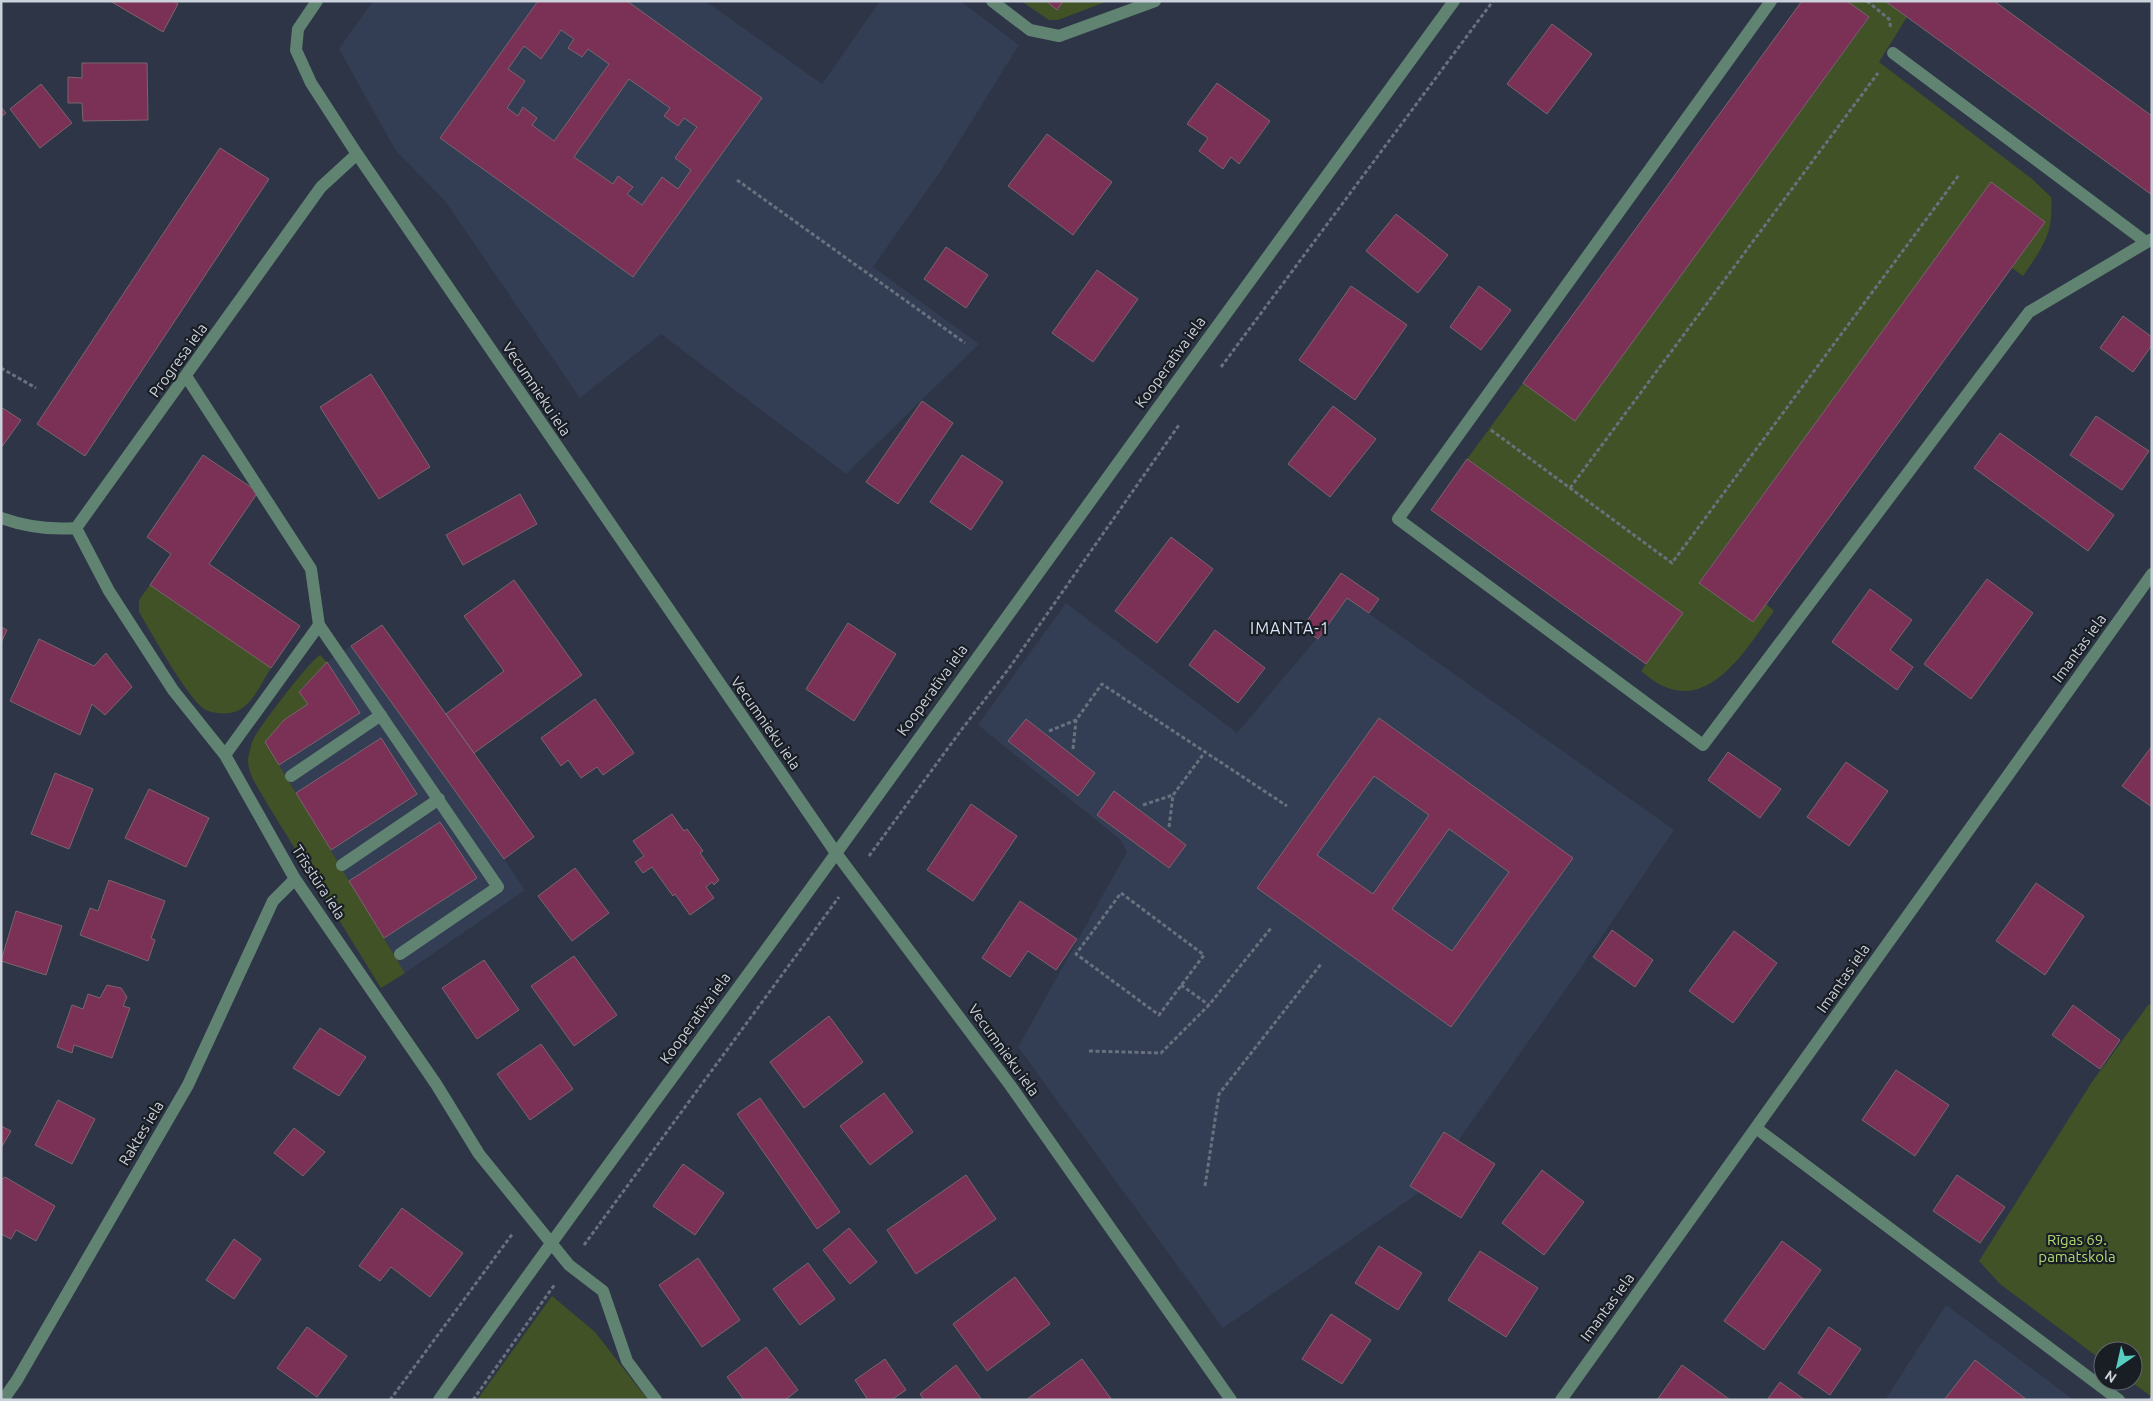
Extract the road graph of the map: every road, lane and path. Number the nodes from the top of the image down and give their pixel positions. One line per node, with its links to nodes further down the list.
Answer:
1 (317, 1): 9 (street, Vecumnieku iela)
2 (992, 1): 3 (street)
3 (1155, 1)
4 (1454, 1): 37 (street, Kooperatīva iela)
5 (1493, 1): 15 (path)
6 (1771, 1): 18 (street)
7 (1867, 1): 8 (path)
8 (1893, 53): 12 (street); 20 (path)
9 (357, 154): 16 (street, Progresa iela); 37 (street, Vecumnieku iela)
10 (1959, 175): 20 (path)
11 (737, 180): 13 (path)
12 (2149, 241): 18 (street)
13 (964, 343)
14 (1, 368): 17 (path)
15 (1218, 371)
16 (186, 376): 22 (street, Progresa iela); 24 (street)
17 (36, 388)
18 (1473, 416): 20 (path)
19 (1183, 418): 39 (path)
20 (1570, 488)
21 (1, 518): 22 (street)
22 (76, 528): 30 (street, Trīsstūra iela)
23 (2152, 574): 47 (street, Imantas iela)
24 (319, 625): 25 (street); 30 (street)
25 (381, 715): 31 (street); 33 (street)
26 (1076, 720): 27 (path); 28 (path); 29 (path)
27 (1049, 731)
28 (1073, 749)
29 (1205, 752): 32 (path); 35 (path)
30 (225, 755): 40 (street, Trīsstūra iela)
31 (292, 776)
32 (1173, 795): 34 (path); 36 (path)
33 (439, 799): 38 (street); 42 (street)
34 (1143, 805)
35 (1287, 806)
36 (1169, 827)
37 (836, 853): 39 (street, Vecumnieku iela); 50 (street, Kooperatīva iela)
38 (342, 865)
39 (854, 877): 51 (path); 57 (street, Vecumnieku iela)
40 (295, 879): 49 (street, Trīsstūra iela); 52 (street, Raktes iela)
41 (1271, 928): 45 (path)
42 (400, 954)
43 (1321, 964): 48 (path)
44 (1181, 985): 44 (path); 45 (path)
45 (1209, 1005): 46 (path)
46 (1089, 1051)
47 (1756, 1128): 58 (street, Imantas iela); 59 (street)
48 (1205, 1186)
49 (526, 1214): 50 (street, Trīsstūra iela); 53 (path)
50 (550, 1242): 51 (street, Trīsstūra iela); 54 (street, Kooperatīva iela)
51 (569, 1265): 55 (path); 56 (street, Trīsstūra iela)
52 (3, 1400)
53 (390, 1400)
54 (439, 1400)
55 (473, 1400)
56 (656, 1400)
57 (1231, 1400)
58 (1561, 1400)
59 (2119, 1400)

